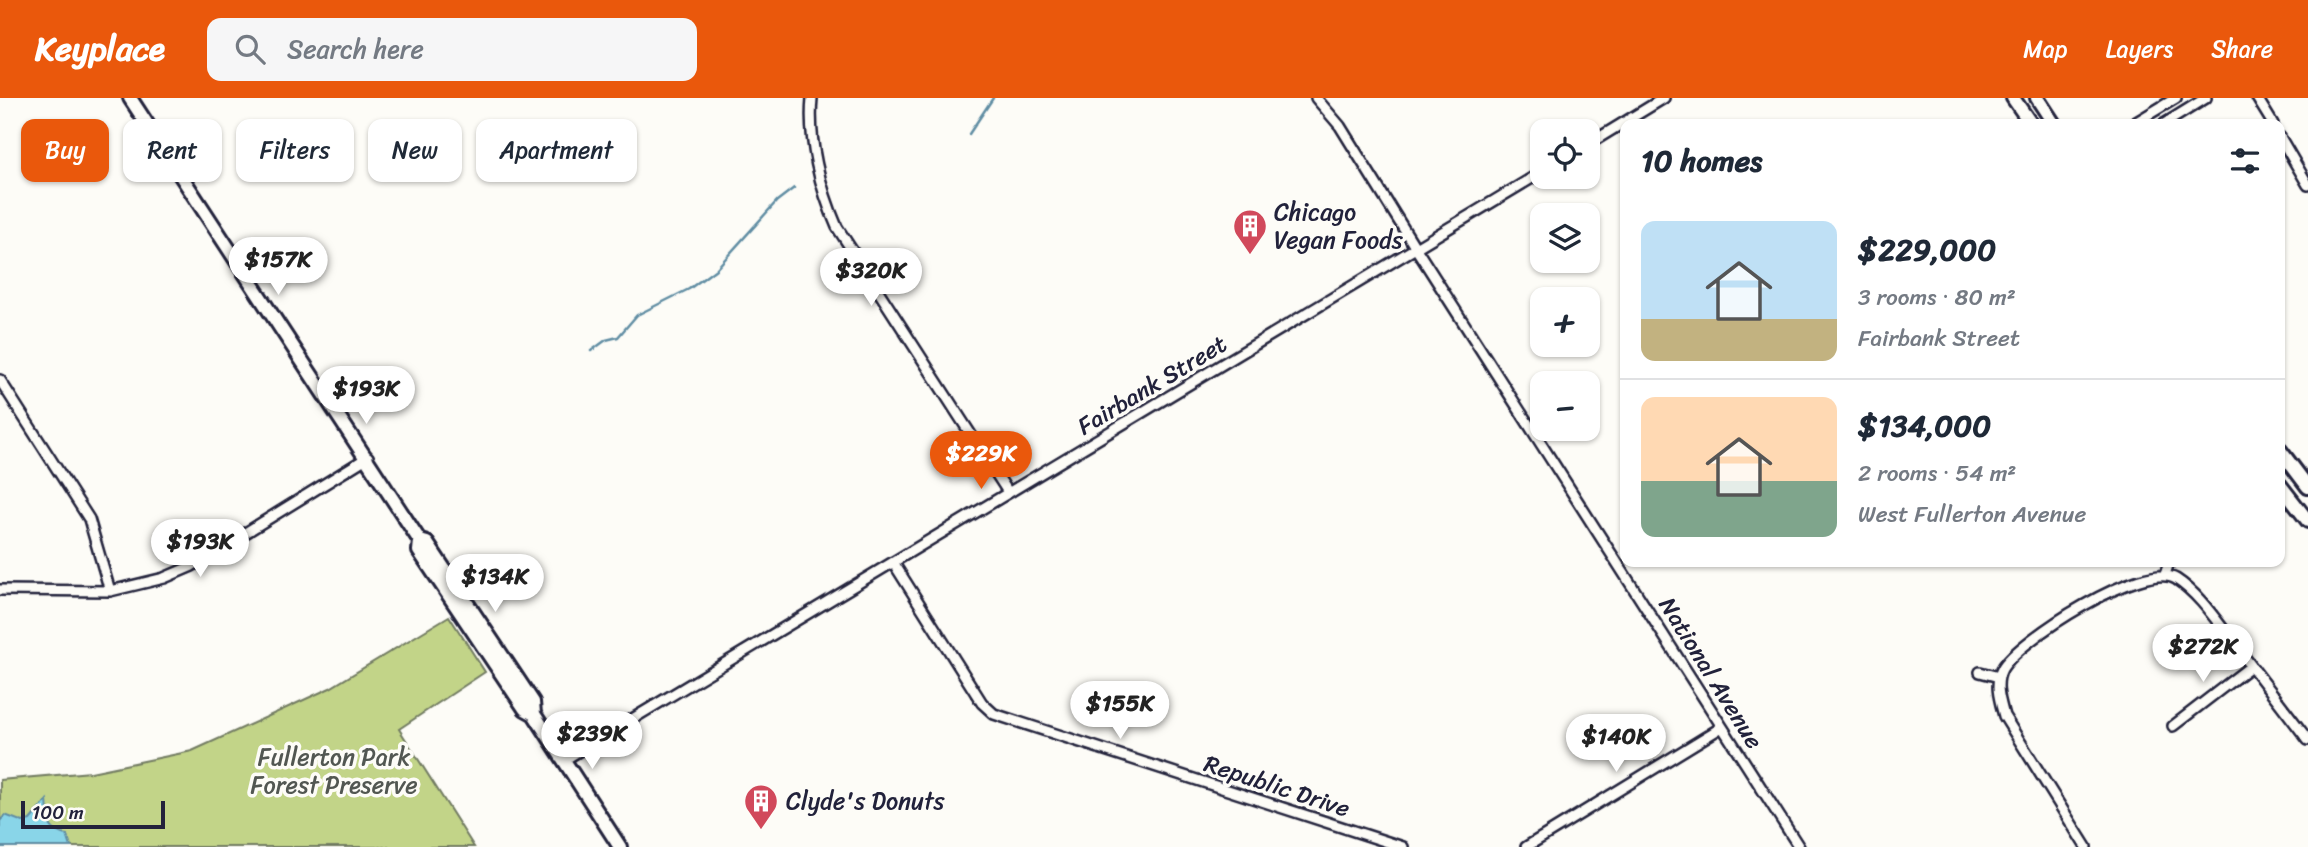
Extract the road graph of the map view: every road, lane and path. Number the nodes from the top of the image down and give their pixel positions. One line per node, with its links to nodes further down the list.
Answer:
1 (130, 98): 23 (street)
2 (812, 98): 27 (street)
3 (1315, 98): 21 (street, National Avenue)
4 (1664, 98): 10 (street)
5 (2013, 98): 11 (street)
6 (2037, 98): 12 (street)
7 (2176, 98): 13 (street)
8 (2206, 98): 14 (street)
9 (2257, 98): 15 (street)
10 (1630, 119)
11 (2028, 119)
12 (2051, 119)
13 (2141, 119)
14 (2172, 119)
15 (2270, 119)
16 (1620, 125): 17 (street)
17 (1600, 137)
18 (2285, 146): 20 (street)
19 (1530, 179): 21 (street, Fairbank Street)
20 (2308, 185)
21 (1415, 247): 27 (street, Fairbank Street); 38 (street, National Avenue)
22 (0, 380): 33 (street)
23 (368, 457): 33 (street); 40 (street)
24 (2285, 457): 25 (street)
25 (2308, 487)
26 (2285, 491): 28 (street)
27 (1008, 492): 29 (street, Fairbank Street)
28 (2308, 521)
29 (893, 562): 40 (street, Fairbank Street); 42 (street, Republic Drive)
30 (2167, 567): 31 (street)
31 (2165, 575): 34 (street); 36 (street)
32 (0, 590): 33 (street)
33 (110, 591)
34 (2251, 666): 37 (street); 39 (street)
35 (1980, 672): 36 (street)
36 (1999, 677): 45 (street)
37 (2173, 726)
38 (1721, 727): 43 (street); 44 (street, National Avenue)
39 (2308, 740)
40 (565, 760): 41 (street)
41 (620, 847)
42 (1403, 847)
43 (1526, 847)
44 (1799, 847)
45 (2086, 847)

